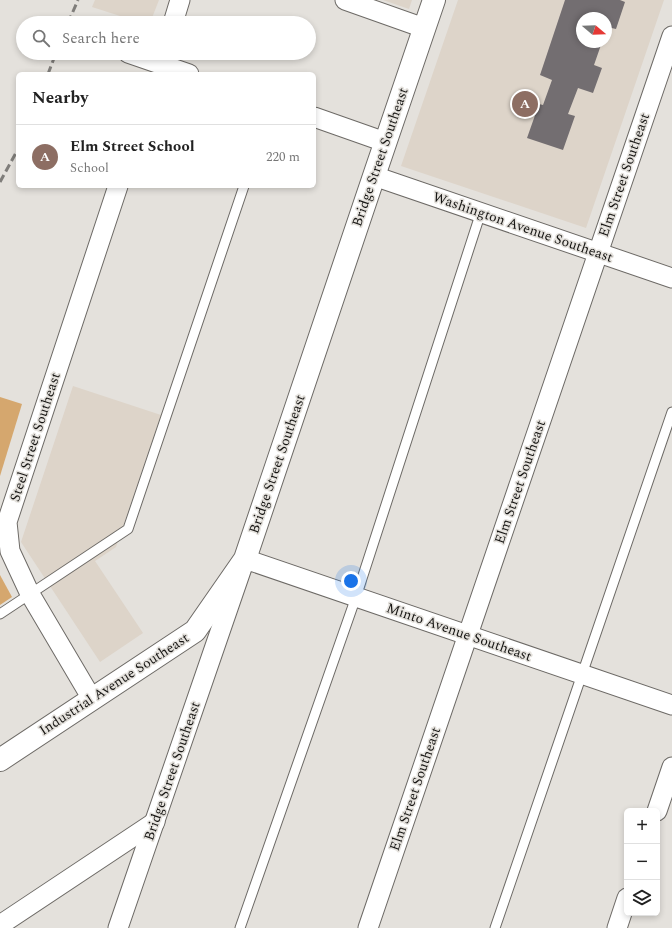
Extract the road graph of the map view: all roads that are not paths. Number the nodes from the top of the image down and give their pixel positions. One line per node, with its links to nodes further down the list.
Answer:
1 (180, 0): 4 (street)
2 (345, 0): 5 (street)
3 (434, 0): 5 (main road, Bridge Street Southeast)
4 (175, 16)
5 (424, 28): 11 (main road, Bridge Street Southeast)
6 (672, 36): 16 (street, Elm Street Southeast)
7 (148, 60): 8 (street)
8 (159, 64): 9 (street)
9 (183, 72)
10 (316, 118): 11 (street)
11 (385, 142): 12 (main road, Bridge Street Southeast)
12 (374, 176): 15 (street, Washington Avenue Southeast); 19 (main road, Bridge Street Southeast)
13 (117, 188): 20 (street, Steel Street Southeast)
14 (243, 188): 20 (lane)
15 (481, 212): 16 (street, Washington Avenue Southeast); 21 (lane)
16 (598, 253): 17 (street, Washington Avenue Southeast); 23 (street, Elm Street Southeast)
17 (672, 278)
18 (672, 412): 24 (lane)
19 (245, 559): 21 (street, Minto Avenue Southeast); 25 (main road, Industrial Avenue Southeast); 30 (street, Bridge Street Southeast)
20 (30, 594): 22 (lane); 25 (street, Steel Street Southeast)
21 (356, 597): 23 (street, Minto Avenue Southeast); 34 (lane)
22 (0, 614)
23 (468, 635): 24 (street, Minto Avenue Southeast); 35 (street, Elm Street Southeast)
24 (582, 674): 26 (street, Minto Avenue Southeast); 36 (lane)
25 (92, 699): 27 (main road, Industrial Avenue Southeast)
26 (672, 705)
27 (0, 760)
28 (672, 767): 29 (street)
29 (658, 808)
30 (155, 822): 32 (street); 33 (street, Bridge Street Southeast)
31 (624, 907): 37 (street)
32 (0, 925)
33 (118, 928)
34 (240, 928)
35 (368, 928)
36 (495, 928)
37 (617, 928)

